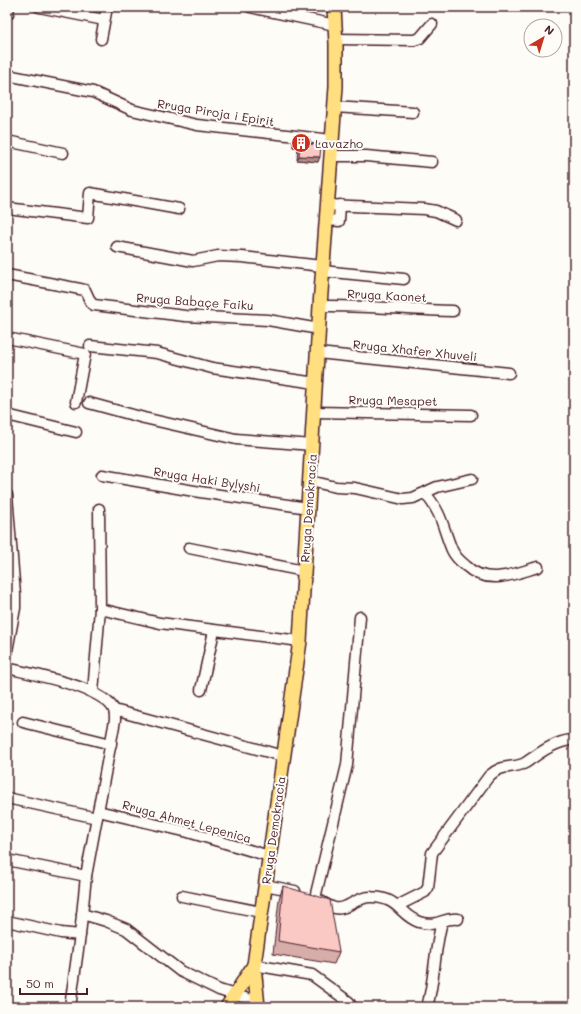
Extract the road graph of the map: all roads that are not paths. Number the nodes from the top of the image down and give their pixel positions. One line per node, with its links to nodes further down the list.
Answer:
1 (39, 7): 5 (street)
2 (107, 7): 5 (street)
3 (250, 7): 7 (street)
4 (334, 7): 7 (main road, Rruga Demokracia)
5 (104, 20): 9 (street)
6 (432, 24): 8 (street)
7 (335, 25): 8 (main road, Rruga Demokracia)
8 (336, 39): 11 (main road, Rruga Demokracia)
9 (101, 40)
10 (7, 75): 13 (street, Rruga Piroja i Epirit)
11 (334, 107): 12 (street); 13 (main road, Rruga Demokracia)
12 (413, 112)
13 (332, 140): 16 (main road, Rruga Demokracia)
14 (7, 141): 15 (street)
15 (63, 153)
16 (331, 156): 17 (street); 18 (main road, Rruga Demokracia)
17 (432, 162)
18 (334, 205): 21 (street); 23 (main road, Rruga Demokracia)
19 (7, 208): 20 (street)
20 (179, 209)
21 (456, 220)
22 (117, 247): 23 (street)
23 (322, 268): 25 (street); 26 (main road, Rruga Demokracia)
24 (7, 275): 28 (street, Rruga Babaçe Faiku)
25 (404, 279)
26 (320, 306): 27 (street, Rruga Kaonet); 28 (main road, Rruga Demokracia)
27 (453, 311)
28 (319, 329): 31 (main road, Rruga Demokracia)
29 (7, 338): 34 (street)
30 (90, 346): 33 (street)
31 (318, 353): 32 (street, Rruga Xhafer Xhuveli); 33 (main road, Rruga Demokracia)
32 (509, 372)
33 (316, 383): 36 (main road, Rruga Demokracia)
34 (76, 402)
35 (89, 404): 40 (street)
36 (315, 412): 38 (street, Rruga Mesapet); 40 (main road, Rruga Demokracia)
37 (7, 415): 39 (street)
38 (471, 415)
39 (76, 432)
40 (312, 445): 43 (main road, Rruga Demokracia)
41 (102, 475): 46 (street, Rruga Haki Bylyshi)
42 (472, 479): 44 (street)
43 (310, 480): 44 (street); 46 (main road, Rruga Demokracia)
44 (425, 493): 50 (street)
45 (7, 495): 48 (street)
46 (308, 508): 51 (main road, Rruga Demokracia)
47 (98, 509): 53 (street)
48 (9, 542): 52 (street)
49 (189, 548): 51 (street)
50 (538, 567)
51 (304, 571): 56 (main road, Rruga Demokracia)
52 (11, 608): 57 (street)
53 (100, 609): 55 (street); 60 (street)
54 (360, 617): 72 (street)
55 (214, 631): 56 (street); 59 (street)
56 (300, 641): 65 (main road, Rruga Demokracia)
57 (7, 651)
58 (7, 668): 60 (street)
59 (201, 690)
60 (93, 692): 61 (street)
61 (114, 710): 64 (street); 65 (street)
62 (23, 722): 64 (street)
63 (574, 740): 74 (street)
64 (111, 744): 67 (street)
65 (283, 756): 68 (main road, Rruga Demokracia)
66 (7, 798): 67 (street, Rruga Ahmet Lepenica)
67 (97, 814): 68 (street, Rruga Ahmet Lepenica); 70 (street)
68 (269, 856): 71 (main road, Rruga Demokracia)
69 (7, 860): 70 (street)
70 (86, 876): 76 (street)
71 (265, 885): 72 (street); 75 (main road, Rruga Demokracia)
72 (308, 895): 74 (street)
73 (182, 896): 75 (street)
74 (399, 906): 79 (street)
75 (261, 912): 81 (main road, Rruga Demokracia)
76 (82, 914): 80 (street); 82 (street)
77 (458, 919): 79 (street)
78 (7, 922): 80 (street)
79 (442, 922): 87 (street)
80 (80, 935): 84 (street)
81 (254, 965): 82 (main road); 83 (main road, Rruga Demokracia); 86 (street)
82 (234, 995): 83 (street); 85 (main road)
83 (258, 1005)
84 (70, 1007)
85 (227, 1007)
86 (351, 1007)
87 (427, 1007)

